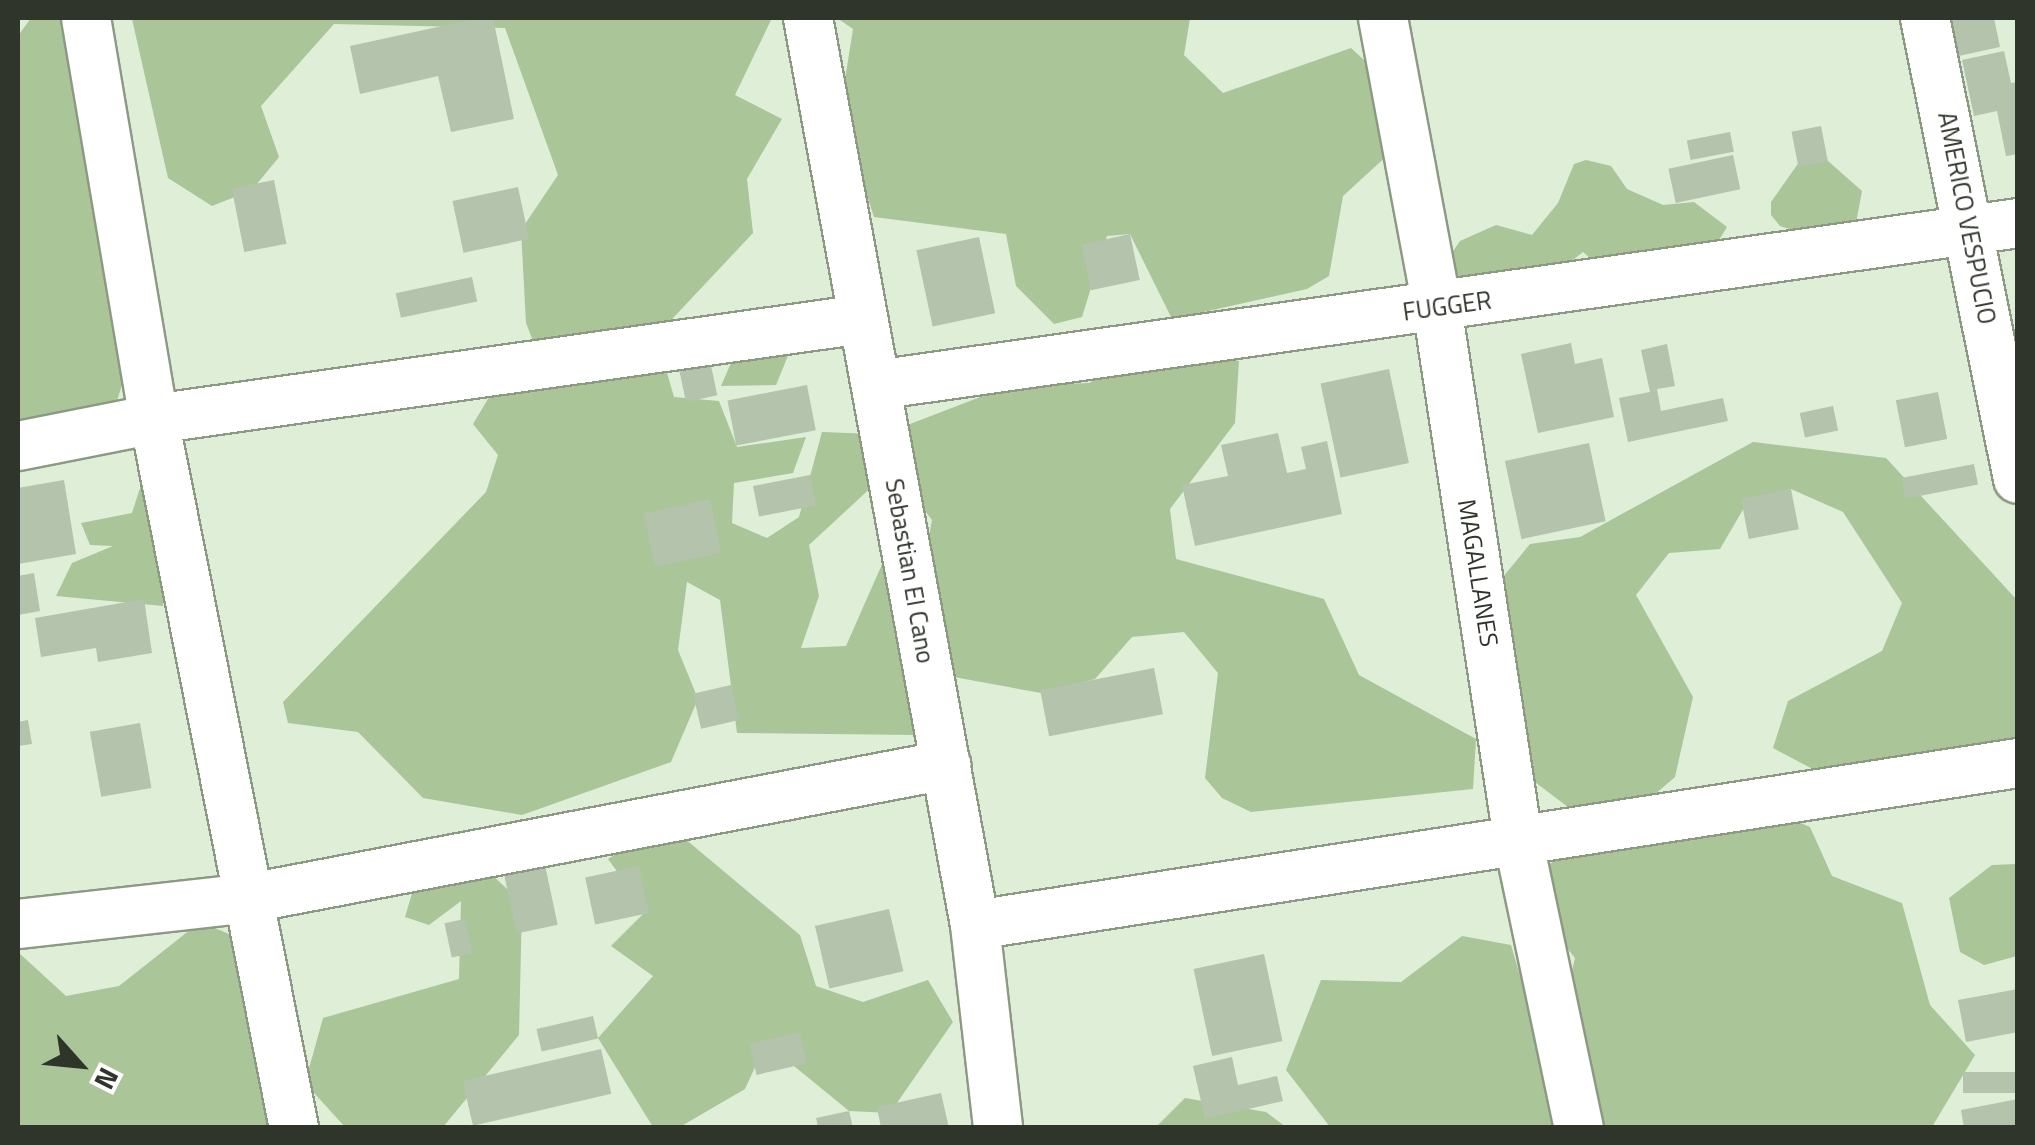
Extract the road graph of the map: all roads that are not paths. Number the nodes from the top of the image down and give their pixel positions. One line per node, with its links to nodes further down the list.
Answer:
1 (86, 18): 10 (street)
2 (808, 18): 8 (street, Sebastian El Cano)
3 (1382, 18): 7 (street, MAGALLANES)
4 (1926, 18): 6 (street, AMERICO VESPUCIO)
5 (2018, 223): 6 (street, FUGGER)
6 (1971, 230): 7 (street, FUGGER); 12 (street, AMERICO VESPUCIO)
7 (1437, 307): 9 (street, FUGGER); 15 (street, MAGALLANES)
8 (864, 319): 9 (street, Sebastian El Cano); 10 (street)
9 (876, 385): 14 (street, Sebastian El Cano)
10 (154, 419): 11 (street); 16 (street)
11 (18, 446)
12 (2018, 479)
13 (2018, 763): 15 (street)
14 (946, 765): 16 (street); 18 (street, Sebastian El Cano)
15 (1518, 839): 18 (street); 21 (street, MAGALLANES)
16 (250, 898): 17 (street); 19 (street)
17 (18, 924)
18 (975, 925): 20 (street, Sebastian El Cano)
19 (294, 1128)
20 (998, 1128)
21 (1580, 1128)

